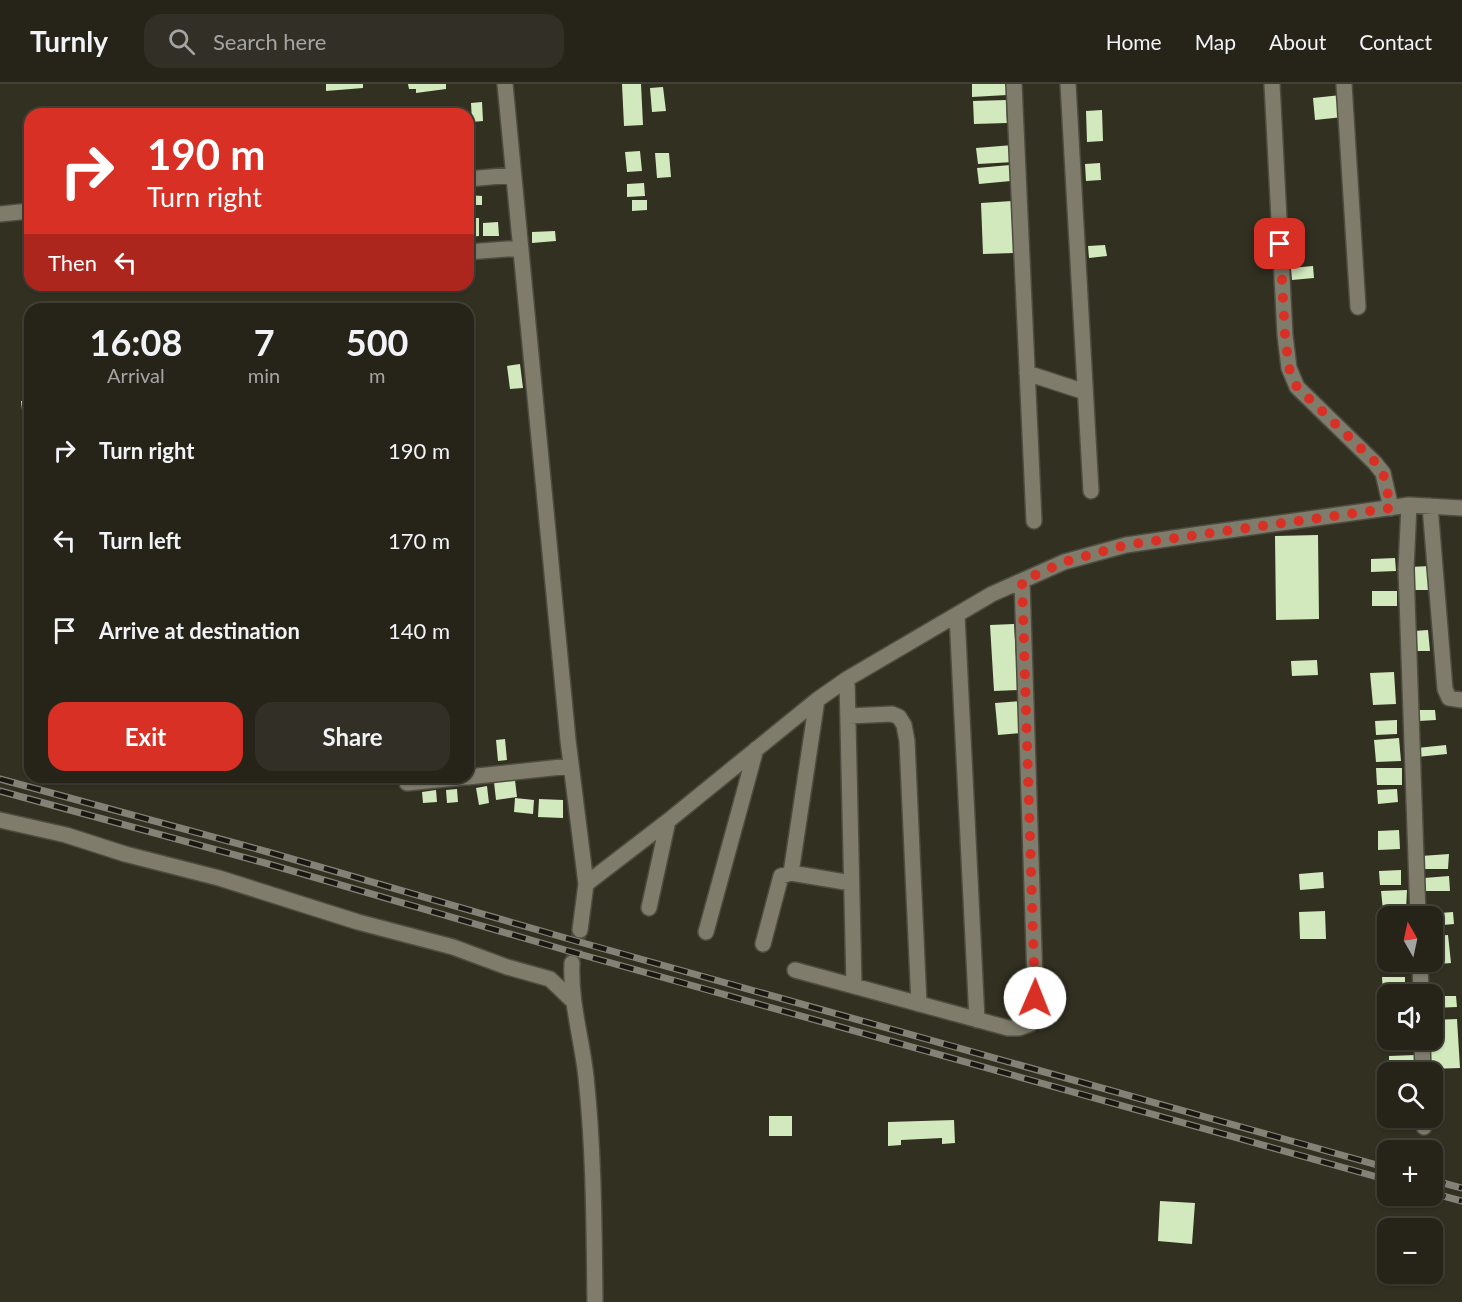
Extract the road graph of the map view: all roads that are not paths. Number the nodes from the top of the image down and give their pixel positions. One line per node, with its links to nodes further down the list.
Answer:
1 (505, 84): 6 (street)
2 (1014, 84): 13 (street)
3 (1068, 84): 14 (street)
4 (1272, 84): 16 (street)
5 (1344, 84): 12 (street)
6 (513, 175): 7 (street); 10 (street)
7 (474, 178)
8 (24, 212): 9 (street)
9 (0, 214)
10 (520, 248): 11 (street); 28 (street)
11 (474, 252)
12 (1358, 306)
13 (1027, 373): 14 (street); 20 (street)
14 (1085, 392): 15 (street)
15 (1091, 491)
16 (1390, 503): 17 (street); 21 (street)
17 (1409, 505): 18 (street); 35 (street)
18 (1430, 507): 19 (street); 25 (street)
19 (1462, 508)
20 (1034, 521)
21 (1022, 581): 22 (street); 45 (street)
22 (957, 615): 23 (street); 45 (street)
23 (847, 679): 24 (street); 26 (street)
24 (817, 700): 27 (street); 32 (street)
25 (1462, 700)
26 (848, 716): 33 (street); 44 (street)
27 (756, 749): 31 (street); 38 (street)
28 (571, 766): 29 (street); 34 (street)
29 (474, 776)
30 (0, 820): 43 (street)
31 (668, 821): 34 (street); 36 (street)
32 (791, 873): 33 (street); 39 (street)
33 (851, 883): 42 (street)
34 (586, 884): 37 (street)
35 (1418, 906)
36 (649, 908)
37 (580, 930)
38 (705, 932)
39 (763, 944)
40 (572, 963): 43 (street)
41 (795, 970): 42 (street)
42 (854, 986): 44 (street)
43 (574, 1002): 46 (street)
44 (919, 1004): 45 (street)
45 (977, 1020)
46 (595, 1302)

